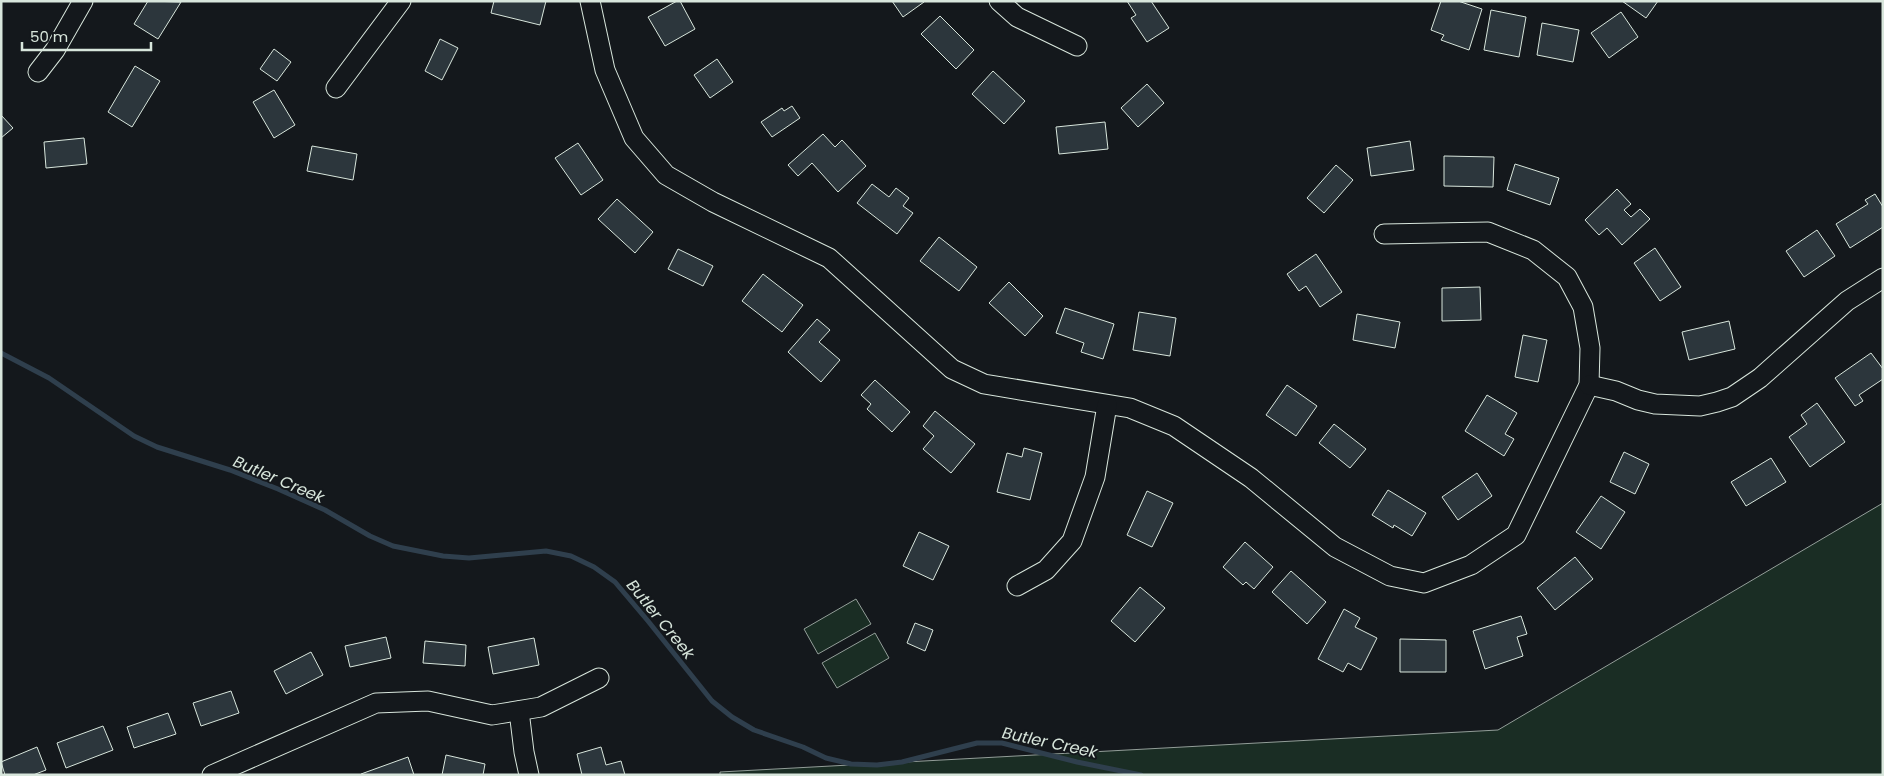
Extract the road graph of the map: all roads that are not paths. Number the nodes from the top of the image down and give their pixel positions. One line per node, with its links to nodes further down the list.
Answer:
1 (83, 1): 6 (street)
2 (401, 1): 7 (street)
3 (590, 1): 11 (street)
4 (1000, 1): 5 (street)
5 (1077, 46)
6 (38, 72)
7 (336, 88)
8 (1384, 234): 10 (street)
9 (1883, 278): 10 (street)
10 (1588, 385): 11 (street)
11 (1107, 405): 12 (street)
12 (1017, 586)
13 (599, 678): 14 (street)
14 (519, 711): 15 (street); 16 (street)
15 (212, 775)
16 (529, 775)

